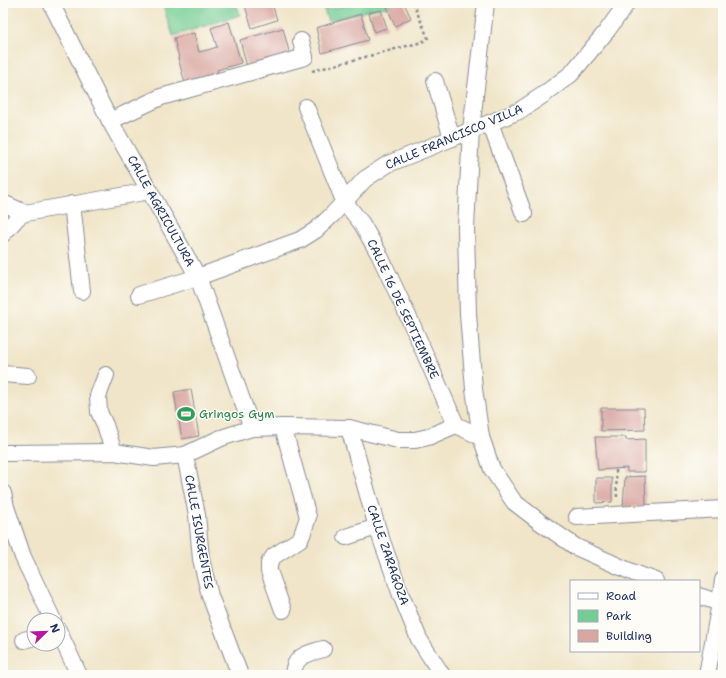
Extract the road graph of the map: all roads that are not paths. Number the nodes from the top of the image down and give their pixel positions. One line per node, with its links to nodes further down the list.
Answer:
1 (51, 3): 7 (street, CALLE AGRICULTURA)
2 (486, 3): 9 (street)
3 (627, 3): 8 (street, CALLE FRANCISCO VILLA)
4 (301, 41): 7 (street)
5 (435, 81): 10 (street)
6 (306, 107): 12 (street, CALLE 16 DE SEPTIEMBRE)
7 (110, 120): 11 (street, CALLE AGRICULTURA)
8 (490, 123): 9 (street, CALLE FRANCISCO VILLA); 16 (street)
9 (471, 130): 10 (street, CALLE FRANCISCO VILLA); 28 (street)
10 (452, 138): 12 (street, CALLE FRANCISCO VILLA)
11 (150, 192): 14 (street); 18 (street, CALLE AGRICULTURA)
12 (344, 200): 18 (street, CALLE FRANCISCO VILLA); 24 (street, CALLE 16 DE SEPTIEMBRE)
13 (3, 203): 15 (street)
14 (72, 204): 15 (street); 19 (street)
15 (26, 213): 17 (street)
16 (524, 214)
17 (3, 234)
18 (198, 277): 20 (street, CALLE FRANCISCO VILLA); 26 (street, CALLE AGRICULTURA)
19 (82, 291)
20 (139, 295)
21 (3, 374): 23 (street)
22 (106, 375): 29 (street)
23 (28, 376)
24 (456, 425): 27 (street); 28 (street)
25 (283, 427): 26 (street); 27 (street); 41 (street)
26 (252, 428): 31 (street)
27 (349, 428): 35 (street, CALLE ZARAGOZA)
28 (481, 437): 37 (street)
29 (114, 452): 30 (street); 31 (street)
30 (3, 453)
31 (185, 455): 46 (street, CALLE ISURGENTES)
32 (3, 493): 42 (street)
33 (723, 509): 34 (street)
34 (577, 517)
35 (377, 527): 36 (street); 48 (street, CALLE ZARAGOZA)
36 (346, 537)
37 (653, 580)
38 (723, 580): 40 (street)
39 (700, 596): 40 (street)
40 (720, 603): 49 (street)
41 (283, 610)
42 (49, 612)
43 (66, 647): 45 (street)
44 (323, 649): 47 (street)
45 (79, 675)
46 (240, 675)
47 (293, 675)
48 (442, 675)
49 (707, 675)

